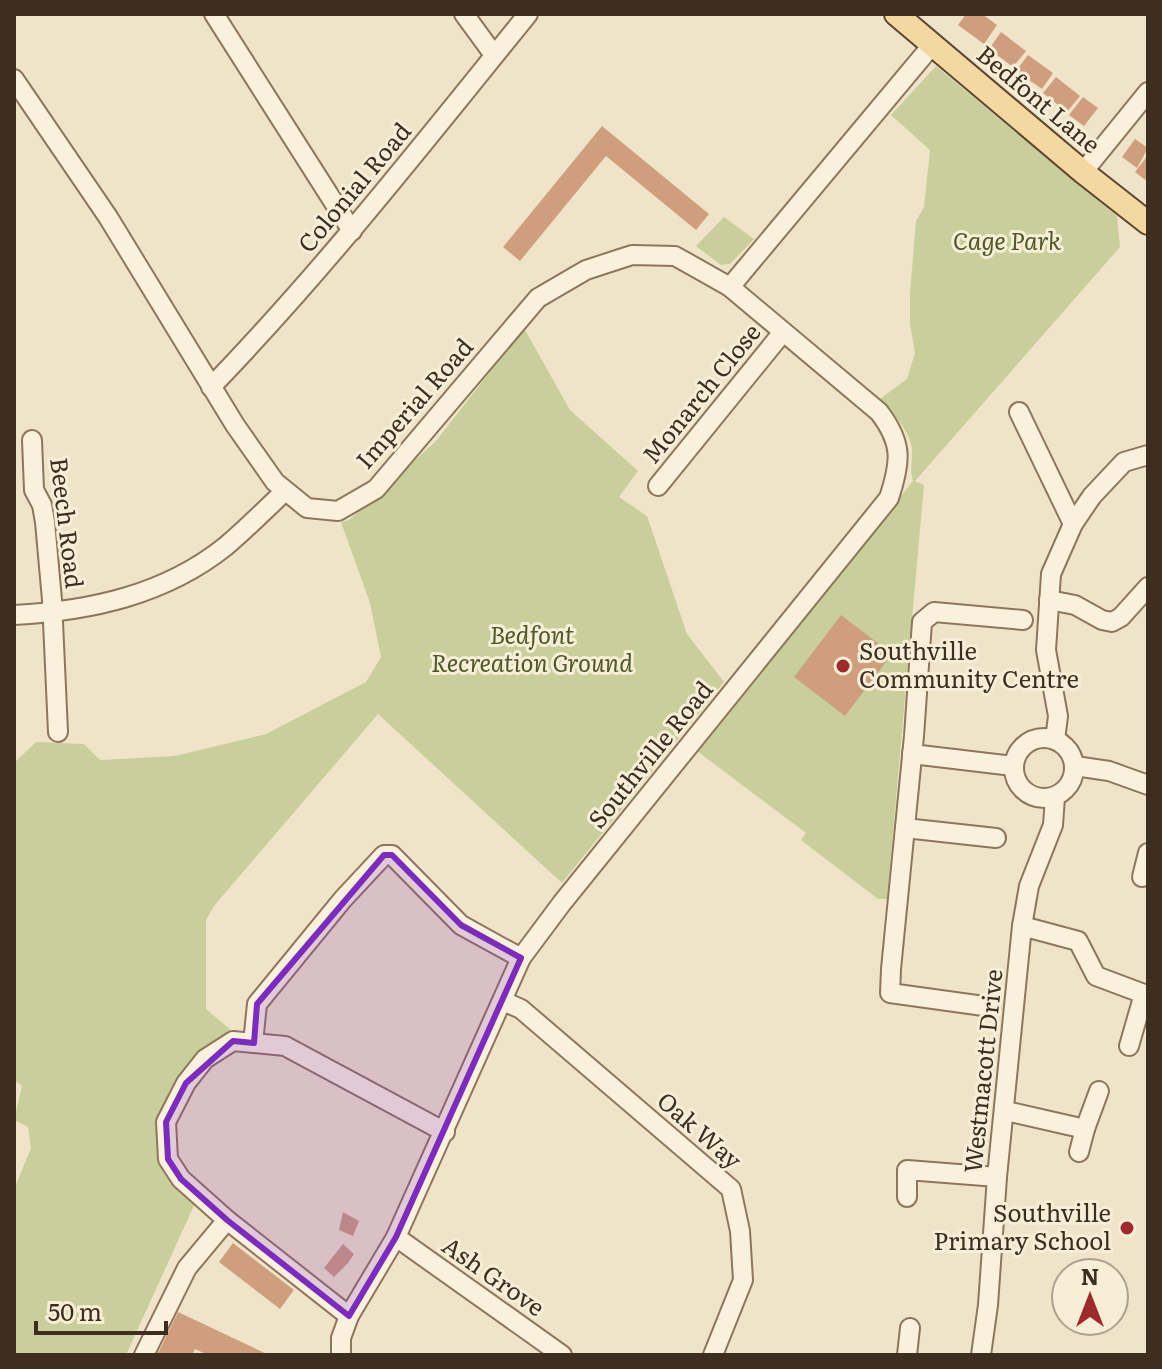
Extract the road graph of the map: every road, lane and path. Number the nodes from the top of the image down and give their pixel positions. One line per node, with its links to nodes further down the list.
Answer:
1 (214, 14): 11 (street)
2 (464, 14): 6 (street)
3 (528, 14): 6 (street, Colonial Road)
4 (896, 14): 5 (main road, Bedfont Lane)
5 (933, 44): 9 (main road, Bedfont Lane); 12 (street)
6 (494, 55): 11 (street, Colonial Road)
7 (14, 79): 14 (street, Imperial Road)
8 (1148, 92): 9 (street)
9 (1083, 172): 10 (main road, Bedfont Lane)
10 (1148, 223)
11 (352, 231): 14 (street, Colonial Road)
12 (730, 287): 13 (street, Southville Road); 19 (street, Imperial Road)
13 (783, 332): 18 (street, Monarch Close); 38 (street, Southville Road)
14 (211, 387): 19 (street, Imperial Road)
15 (1019, 412): 20 (street)
16 (32, 440): 23 (street, Beech Road)
17 (1148, 455): 20 (street)
18 (658, 486)
19 (284, 492): 23 (street)
20 (1073, 524): 22 (street)
21 (1148, 587): 22 (street)
22 (1049, 600): 27 (street)
23 (53, 613): 24 (street); 26 (street, Beech Road)
24 (14, 615)
25 (1023, 620): 28 (street)
26 (58, 732)
27 (1055, 740): 29 (street); 30 (street)
28 (912, 754): 29 (street); 33 (street)
29 (1013, 766): 32 (street)
30 (1075, 766): 31 (street); 32 (street)
31 (1148, 785)
32 (1055, 797): 37 (street, Westmacott Drive)
33 (905, 828): 34 (street); 41 (street)
34 (996, 838)
35 (1148, 853): 36 (street)
36 (1142, 877)
37 (1022, 926): 39 (street); 45 (street, Westmacott Drive)
38 (521, 958): 40 (street, Southville Road); 42 (street)
39 (1146, 994): 43 (street)
40 (503, 1001): 47 (street, Southville Road); 58 (street, Oak Way)
41 (991, 1007)
42 (253, 1043): 47 (street); 51 (street)
43 (1129, 1046)
44 (1099, 1091): 46 (street)
45 (1006, 1111): 46 (street); 49 (street, Westmacott Drive)
46 (1085, 1129): 48 (street)
47 (445, 1132): 52 (street, Southville Road)
48 (1079, 1152)
49 (997, 1177): 50 (street); 60 (street, Westmacott Drive)
50 (907, 1197)
51 (227, 1220): 53 (street); 55 (street)
52 (396, 1237): 53 (street, Southville Road); 57 (street, Ash Grove)
53 (349, 1316): 56 (street, Southville Road)
54 (910, 1328): 59 (street)
55 (144, 1355)
56 (341, 1355)
57 (562, 1355)
58 (713, 1355)
59 (907, 1355)
60 (981, 1355)

